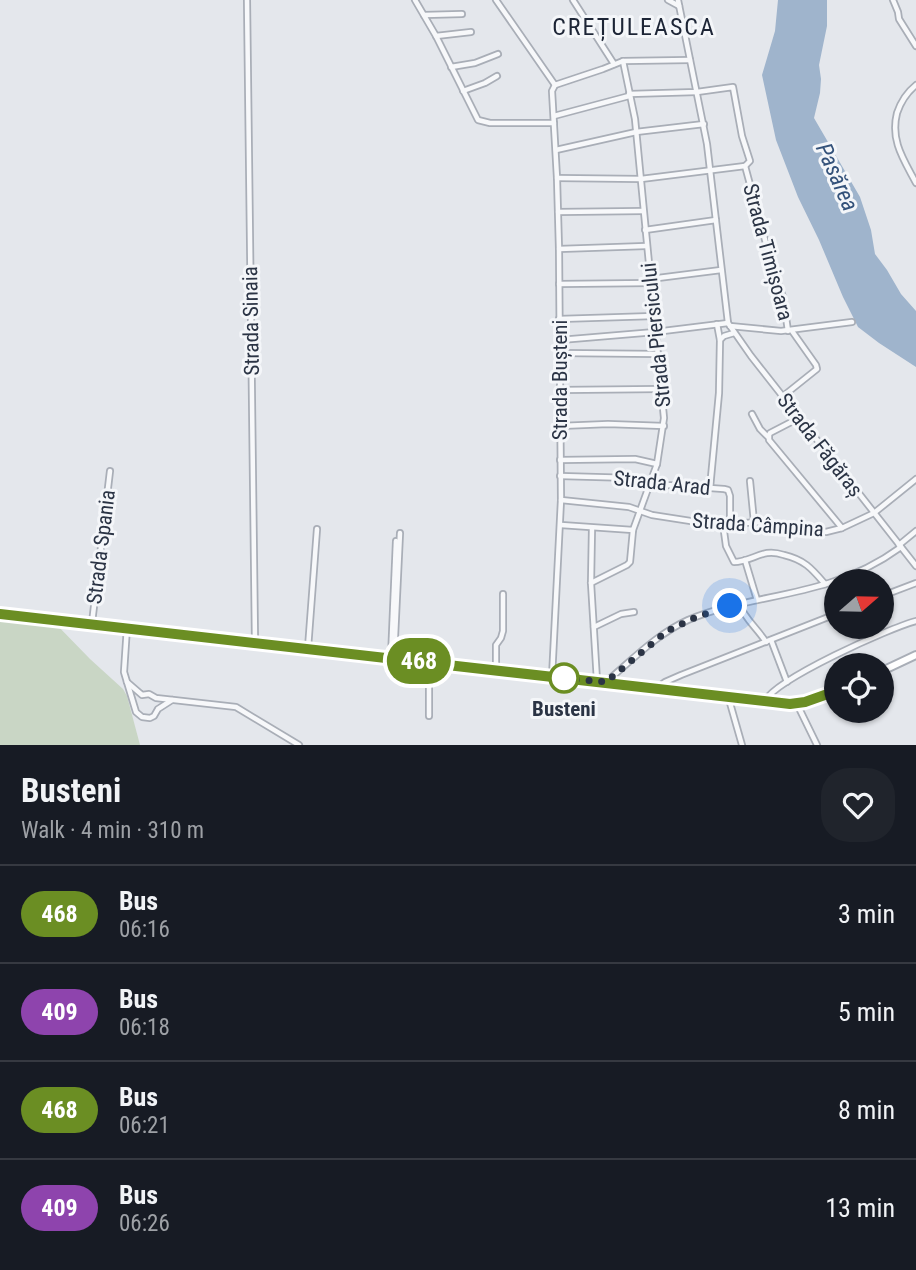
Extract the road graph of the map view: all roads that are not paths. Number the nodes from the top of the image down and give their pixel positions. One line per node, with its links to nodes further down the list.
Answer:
1 (247, 0): 106 (street, Strada Sinaia)
2 (415, 0): 10 (street)
3 (496, 0): 20 (street)
4 (573, 0): 17 (street)
5 (668, 0): 8 (street)
6 (678, 0): 8 (street, Strada Timișoara)
7 (893, 0): 13 (street)
8 (679, 7): 15 (street, Strada Timișoara)
9 (462, 14): 10 (street)
10 (424, 15): 12 (street)
11 (471, 32): 12 (street)
12 (436, 36): 18 (street)
13 (916, 46)
14 (498, 54): 18 (street)
15 (690, 60): 16 (street); 23 (street, Strada Timișoara)
16 (623, 61): 17 (street); 24 (street, Strada Piersicului)
17 (614, 64): 20 (street)
18 (452, 68): 22 (street)
19 (497, 76): 22 (street)
20 (555, 85): 25 (street, Strada Bușteni)
21 (916, 85): 34 (street)
22 (463, 91): 26 (street)
23 (697, 92): 24 (street); 27 (street, Strada Timișoara); 30 (street)
24 (629, 95): 25 (street); 28 (street, Strada Piersicului)
25 (554, 116): 26 (street, Strada Bușteni)
26 (554, 123): 29 (street, Strada Bușteni)
27 (704, 124): 28 (street); 31 (street, Strada Timișoara)
28 (636, 132): 29 (street); 33 (street, Strada Piersicului)
29 (556, 150): 32 (street, Strada Bușteni)
30 (745, 166): 31 (street, Strada Timișoara); 49 (street, Strada Timișoara)
31 (710, 170): 33 (street); 37 (street, Strada Timișoara)
32 (557, 178): 33 (street); 36 (street, Strada Bușteni)
33 (641, 179): 35 (street, Strada Piersicului)
34 (916, 183)
35 (643, 211): 36 (street); 38 (street, Strada Piersicului)
36 (558, 212): 40 (street, Strada Bușteni)
37 (716, 220): 38 (street); 41 (street, Strada Timișoara)
38 (645, 230): 39 (street, Strada Piersicului)
39 (646, 246): 40 (street); 42 (street, Strada Piersicului)
40 (559, 249): 43 (street, Strada Bușteni)
41 (721, 270): 42 (street); 48 (street, Strada Timișoara)
42 (650, 281): 43 (street); 44 (street, Strada Piersicului)
43 (559, 284): 45 (street, Strada Bușteni)
44 (654, 316): 45 (street); 50 (street, Strada Piersicului)
45 (559, 319): 52 (street, Strada Bușteni)
46 (852, 322): 49 (street)
47 (718, 324): 48 (street); 50 (street); 53 (street)
48 (729, 324): 49 (street); 51 (street, Strada Făgăraș)
49 (790, 330): 58 (street, Strada Timișoara)
50 (655, 332): 52 (street); 55 (street, Strada Piersicului)
51 (734, 333): 53 (street); 58 (street, Strada Făgăraș)
52 (560, 340): 54 (street, Strada Bușteni)
53 (720, 340): 71 (street)
54 (560, 353): 55 (street); 57 (street, Strada Bușteni)
55 (658, 354): 56 (street, Strada Piersicului)
56 (661, 389): 57 (street); 62 (street, Strada Piersicului)
57 (560, 390): 61 (street, Strada Bușteni)
58 (782, 397): 60 (street, Strada Făgăraș)
59 (752, 414): 63 (street)
60 (799, 418): 63 (street); 74 (street, Strada Făgăraș)
61 (560, 426): 62 (street); 64 (street, Strada Bușteni)
62 (664, 426): 65 (street, Strada Piersicului)
63 (768, 437): 80 (street)
64 (560, 460): 65 (street); 67 (street, Strada Bușteni)
65 (657, 464): 70 (street, Strada Piersicului)
66 (110, 471): 102 (street, Strada Spania)
67 (560, 476): 70 (street, Strada Arad); 72 (street, Strada Bușteni)
68 (916, 479): 74 (street, Strada Câmpina)
69 (750, 481): 75 (street)
70 (652, 482): 71 (street, Strada Arad); 73 (street, Strada Piersicului)
71 (710, 488): 77 (street, Strada Arad)
72 (561, 500): 73 (street, Strada Câmpina); 78 (street, Strada Bușteni)
73 (640, 509): 76 (street, Strada Câmpina); 82 (street, Strada Piersicului)
74 (874, 513): 80 (street, Strada Câmpina); 86 (street, Strada Făgăraș)
75 (754, 522): 77 (street, Strada Câmpina); 80 (street, Strada Câmpina)
76 (723, 524): 77 (street, Strada Câmpina); 87 (street)
77 (730, 524)
78 (561, 526): 79 (street); 113 (street, Strada Bușteni)
79 (592, 528): 82 (street); 90 (street)
80 (842, 528)
81 (317, 529): 107 (street)
82 (633, 530): 90 (street, Strada Piersicului)
83 (916, 531): 86 (street)
84 (400, 533): 109 (street)
85 (396, 541): 109 (street)
86 (900, 546): 88 (street, Strada Făgăraș); 89 (street)
87 (745, 560): 91 (street); 96 (street)
88 (916, 566)
89 (865, 569)
90 (591, 583): 104 (street)
91 (824, 583)
92 (916, 583): 94 (street)
93 (824, 584): 96 (street)
94 (894, 591)
95 (503, 594): 112 (street)
96 (757, 600): 97 (street)
97 (739, 604): 105 (street); 116 (street)
98 (634, 612): 104 (street)
99 (0, 614): 102 (main road)
100 (824, 619): 105 (street)
101 (916, 621): 117 (street)
102 (92, 623): 103 (main road)
103 (127, 627): 106 (main road); 115 (street)
104 (594, 627): 114 (street)
105 (768, 641): 117 (street); 118 (street)
106 (255, 642): 107 (main road)
107 (309, 648): 109 (main road)
108 (916, 655): 111 (main road)
109 (393, 657): 110 (main road)
110 (429, 662): 112 (main road); 128 (street)
111 (894, 665)
112 (496, 670): 113 (main road)
113 (552, 677): 114 (main road)
114 (597, 681): 116 (main road)
115 (127, 682): 119 (street); 125 (street)
116 (606, 682): 118 (main road)
117 (787, 682): 124 (street)
118 (657, 688): 120 (main road)
119 (142, 695): 122 (street); 125 (street)
120 (728, 696): 124 (main road); 130 (street)
121 (824, 696): 126 (main road)
122 (156, 698): 123 (street); 127 (street)
123 (172, 699): 127 (street); 129 (street)
124 (765, 701): 126 (main road)
125 (135, 704): 127 (street)
126 (797, 704): 131 (street)
127 (158, 709)
128 (429, 716)
129 (299, 745)
130 (742, 745)
131 (817, 745)

